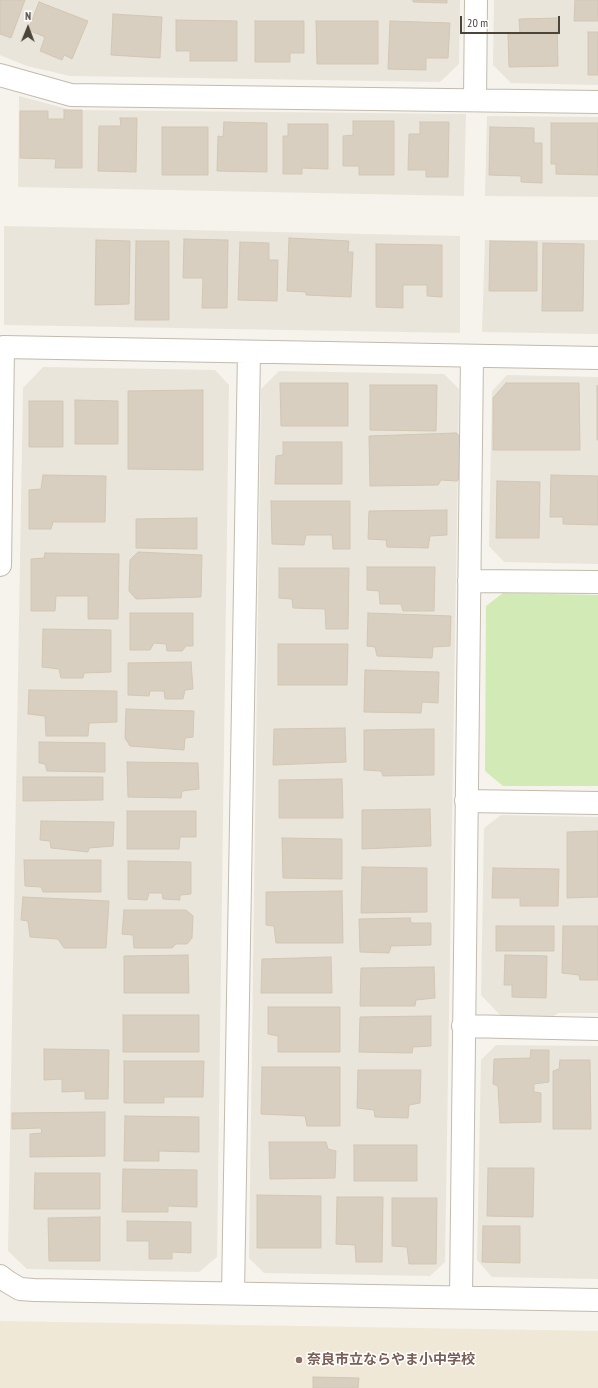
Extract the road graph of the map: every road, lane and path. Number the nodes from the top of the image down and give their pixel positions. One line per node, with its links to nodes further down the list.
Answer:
1 (476, 0): 3 (street)
2 (0, 75): 3 (street)
3 (475, 100): 4 (street)
4 (598, 102)
5 (2, 347): 6 (street); 9 (street)
6 (249, 352): 7 (street); 17 (street)
7 (472, 356): 8 (street); 10 (street)
8 (598, 358)
9 (0, 565)
10 (469, 581): 11 (street); 12 (street)
11 (598, 582)
12 (466, 801): 13 (street); 14 (street)
13 (598, 802)
14 (464, 1026): 15 (street); 18 (street)
15 (598, 1029)
16 (0, 1276): 17 (street)
17 (233, 1293): 18 (street)
18 (461, 1297): 19 (street)
19 (598, 1300)

